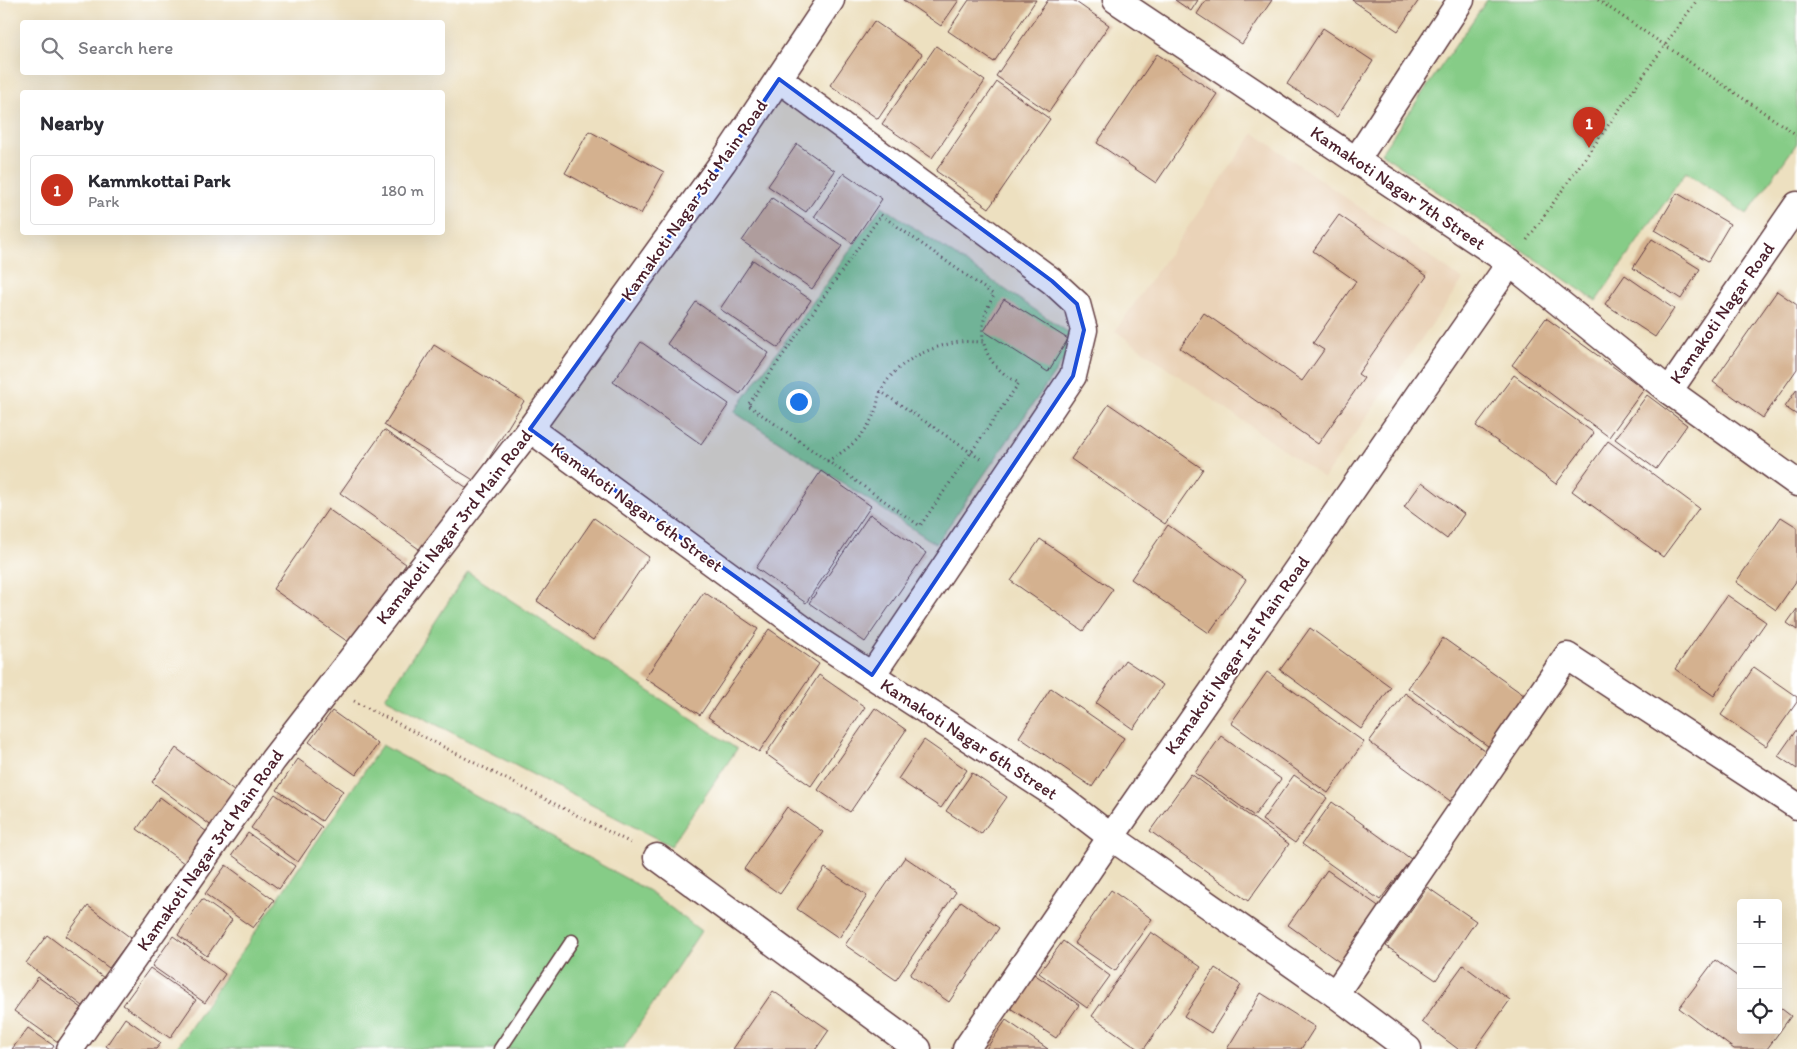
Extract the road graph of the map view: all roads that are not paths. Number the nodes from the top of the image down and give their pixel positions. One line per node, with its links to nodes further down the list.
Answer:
1 (831, 0): 4 (street, Kamakoti Nagar 3rd Main Road)
2 (1116, 0): 5 (street, Kamakoti Nagar 7th Street)
3 (1461, 0): 5 (street)
4 (779, 79): 9 (street, Kamakoti Nagar 3rd Main Road); 11 (street)
5 (1357, 160): 7 (street, Kamakoti Nagar 7th Street)
6 (1797, 205): 8 (street, Kamakoti Nagar Road)
7 (1510, 263): 8 (street, Kamakoti Nagar 7th Street); 13 (street, Kamakoti Nagar 1st Main Road)
8 (1669, 391): 10 (street, Kamakoti Nagar Road)
9 (530, 429): 11 (street, Kamakoti Nagar 6th Street); 17 (street, Kamakoti Nagar 3rd Main Road)
10 (1797, 483)
11 (872, 675): 13 (street, Kamakoti Nagar 6th Street)
12 (1797, 806): 16 (street)
13 (1111, 837): 16 (street, Kamakoti Nagar 6th Street); 20 (street, Kamakoti Nagar 1st Main Road)
14 (657, 856): 19 (street)
15 (572, 941): 18 (lane)
16 (1335, 994): 21 (street, Kamakoti Nagar 6th Street)
17 (70, 1049)
18 (500, 1049)
19 (918, 1049)
20 (966, 1049)
21 (1408, 1049)

